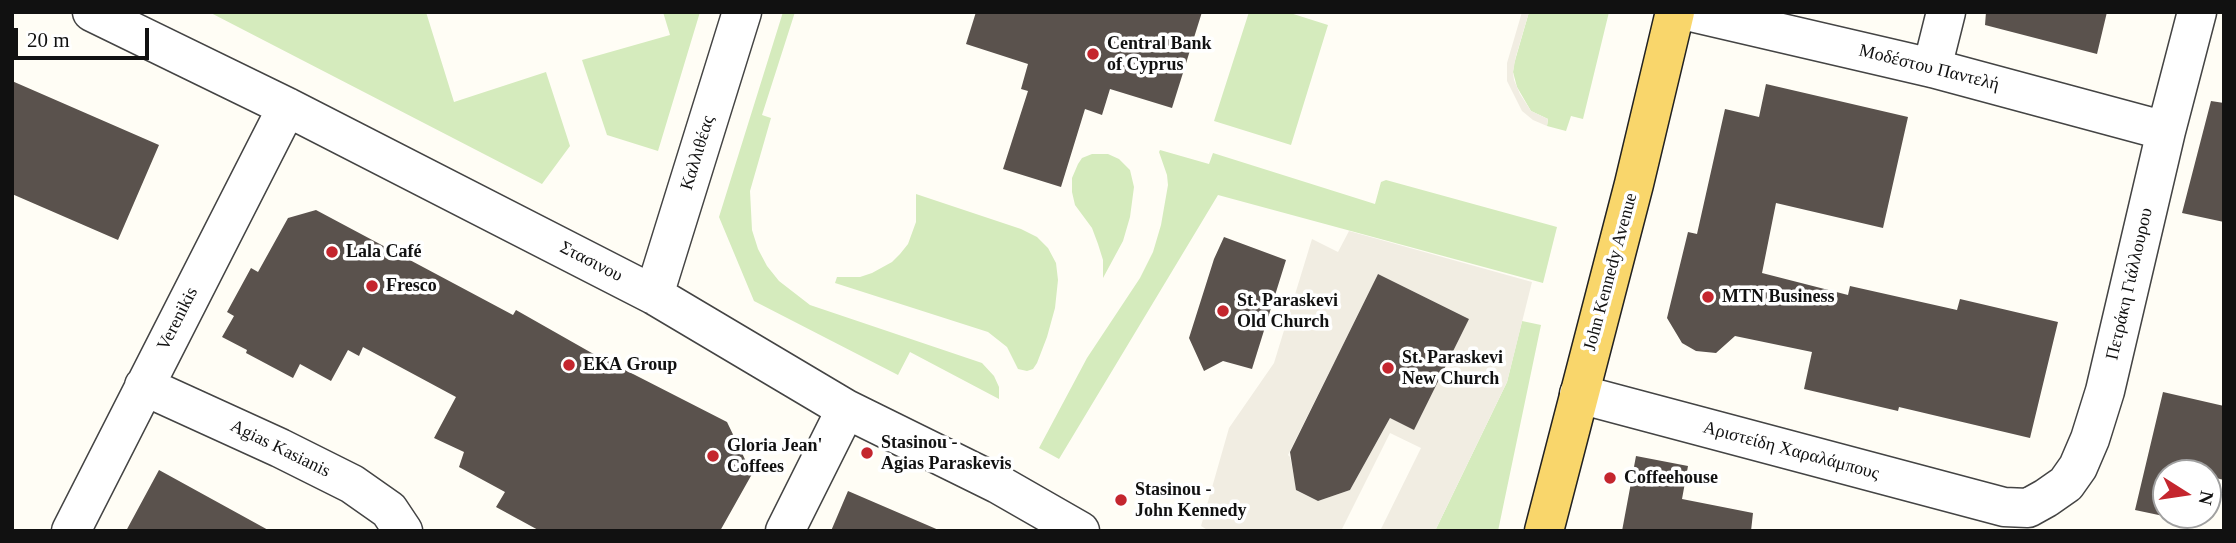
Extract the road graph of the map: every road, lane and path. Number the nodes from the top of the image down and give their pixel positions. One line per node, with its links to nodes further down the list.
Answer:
1 (92, 12): 8 (street, Στασινου)
2 (742, 12): 10 (street, Καλλιθέας)
3 (1675, 12): 12 (main road, John Kennedy Avenue)
4 (1691, 12): 7 (street, Μοδέστου Παντελή)
5 (1946, 12): 7 (street)
6 (2197, 12): 9 (street, Πετράκη Γιάλλουρου)
7 (1932, 68): 9 (street, Μοδέστου Παντελή)
8 (287, 107): 10 (street, Στασινου); 11 (street, Verenikis)
9 (2166, 131): 14 (street, Πετράκη Γιάλλουρου)
10 (654, 295): 13 (street, Στασινου)
11 (144, 386): 15 (street, Verenikis); 16 (street, Agias Kasianis)
12 (1579, 394): 14 (street, Αριστείδη Χαραλάμπους); 19 (main road, John Kennedy Avenue)
13 (846, 409): 17 (street); 18 (street, Στασινου)
14 (2004, 507)
15 (71, 531)
16 (403, 531)
17 (785, 531)
18 (1080, 531)
19 (1544, 531)

